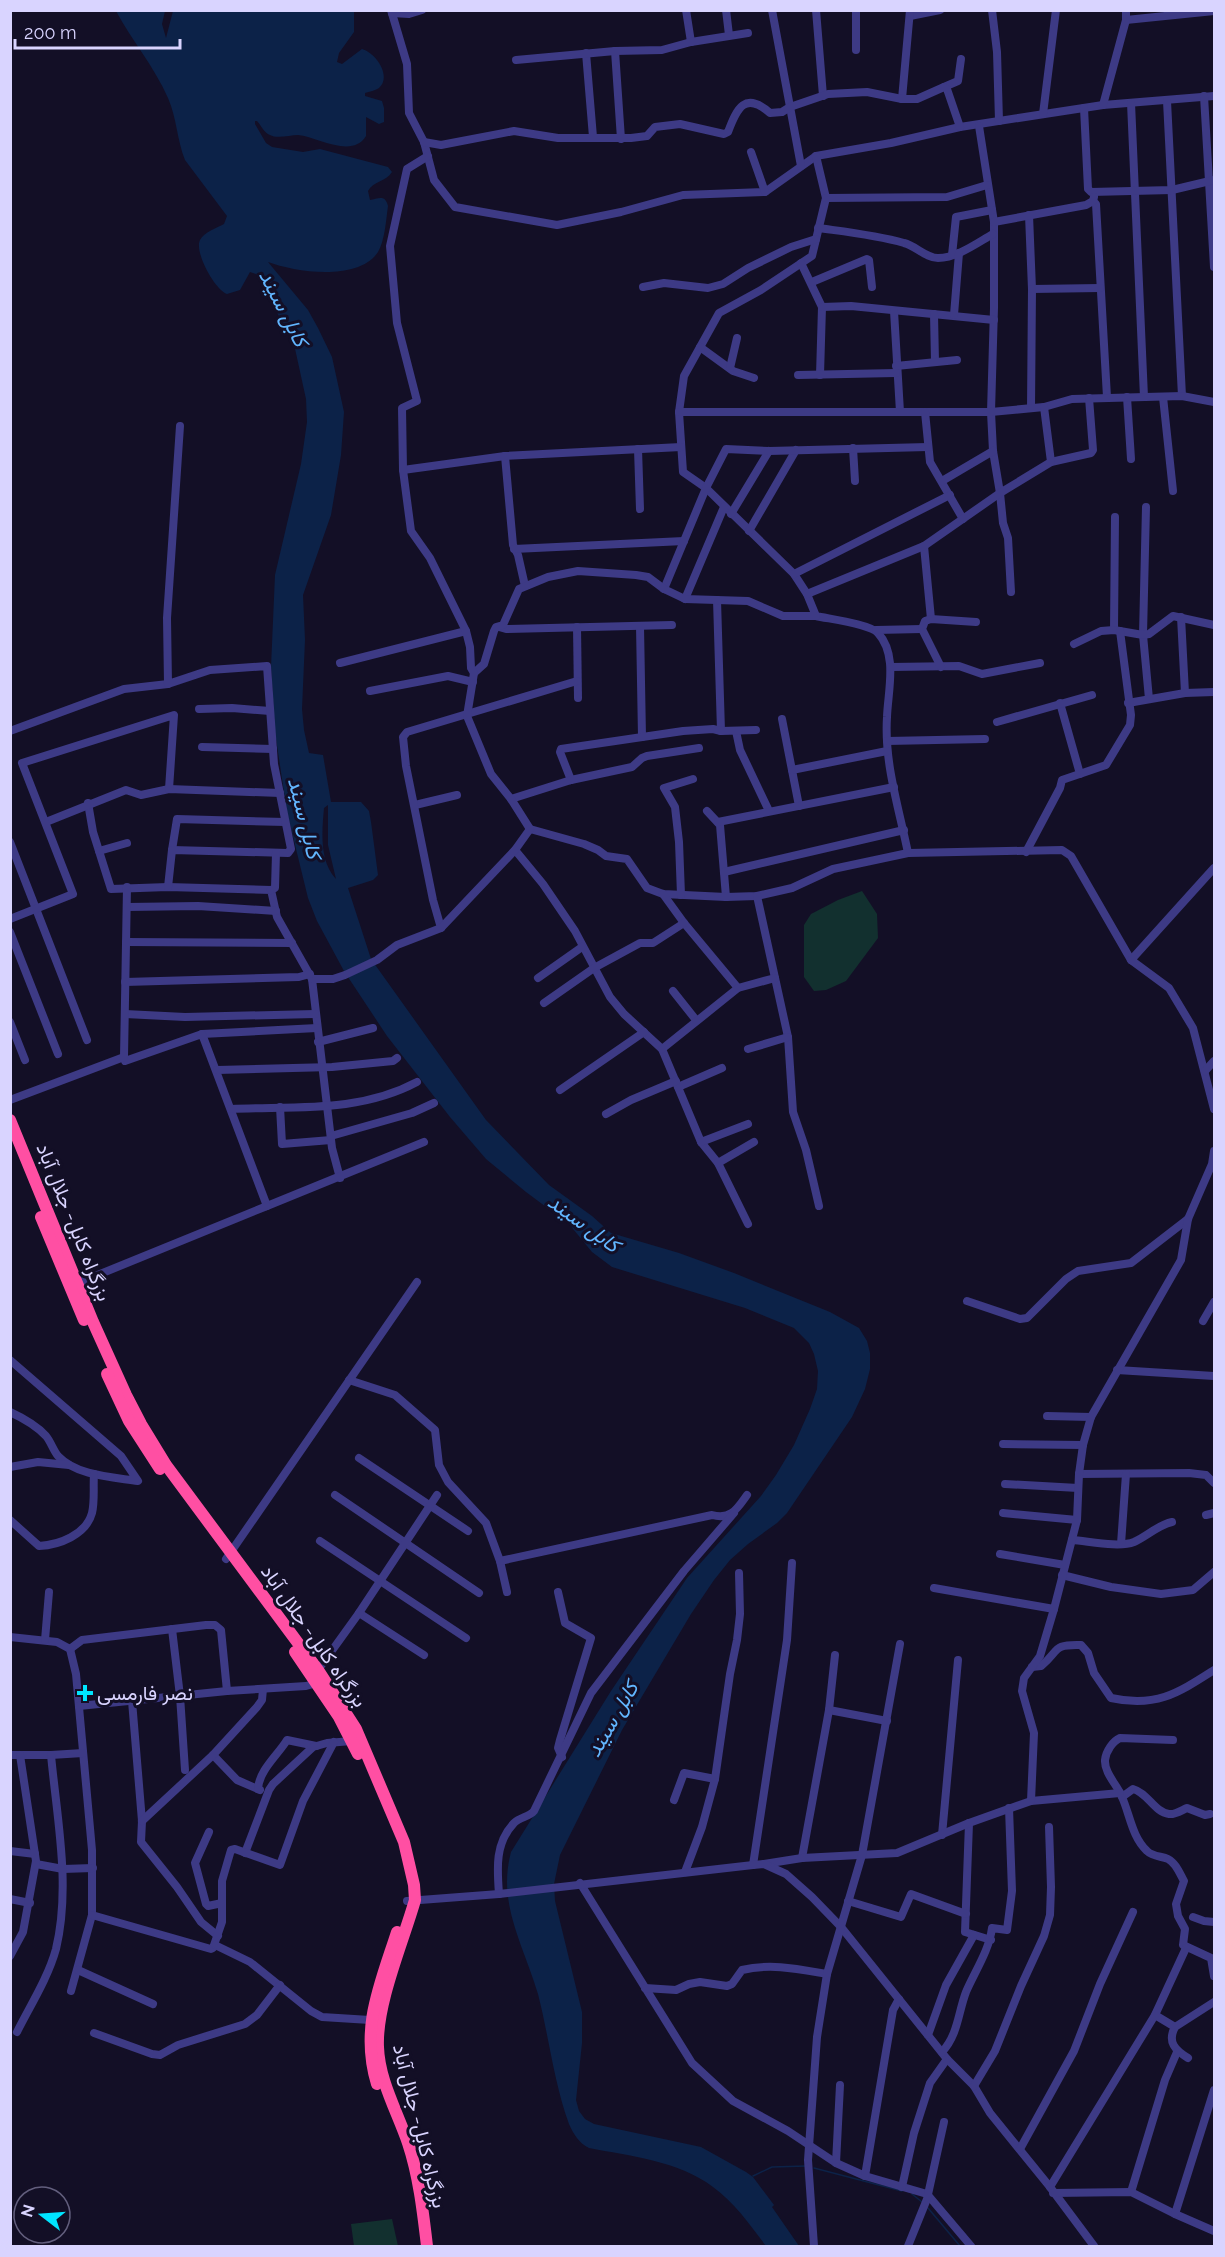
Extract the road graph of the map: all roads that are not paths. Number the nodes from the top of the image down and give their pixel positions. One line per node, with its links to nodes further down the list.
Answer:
1 (422, 10): 10 (street)
2 (686, 10): 17 (street)
3 (726, 10): 16 (street)
4 (772, 10): 31 (street)
5 (816, 10): 24 (street)
6 (856, 10): 18 (street)
7 (940, 10): 12 (street)
8 (992, 10): 34 (street)
9 (1056, 10): 33 (street)
10 (392, 12): 39 (street)
11 (1214, 12): 13 (street)
12 (910, 13): 27 (street)
13 (1173, 13): 14 (street)
14 (1126, 15): 30 (street)
15 (748, 33): 16 (street)
16 (729, 35): 17 (street)
17 (691, 42): 19 (street)
18 (856, 50)
19 (615, 51): 20 (street); 38 (street)
20 (586, 53): 22 (street); 37 (street)
21 (961, 59): 23 (street)
22 (516, 60)
23 (944, 87): 27 (street); 36 (street)
24 (823, 96): 27 (street); 31 (street)
25 (1204, 96): 26 (street); 28 (street); 44 (street)
26 (1215, 96)
27 (902, 99)
28 (1167, 101): 29 (street); 46 (street)
29 (1131, 103): 30 (street); 48 (street)
30 (1103, 105): 32 (street)
31 (790, 107): 38 (street); 43 (street)
32 (1084, 108): 33 (street); 49 (street)
33 (1043, 114): 34 (street)
34 (999, 121): 35 (street)
35 (979, 126): 36 (street); 45 (street)
36 (960, 127): 42 (street)
37 (593, 137): 38 (street); 39 (street)
38 (621, 139)
39 (424, 142): 41 (street)
40 (752, 152): 47 (street)
41 (428, 156): 47 (street); 103 (street)
42 (816, 156): 43 (street); 50 (street)
43 (801, 166): 47 (street)
44 (1212, 181): 46 (street); 59 (street)
45 (987, 185): 50 (street); 51 (street)
46 (1172, 190): 48 (street); 79 (street)
47 (765, 192)
48 (1135, 192): 49 (street); 82 (street)
49 (1094, 197): 52 (street); 63 (street)
50 (826, 198): 54 (street)
51 (992, 210): 53 (street); 57 (street)
52 (1029, 215): 53 (street); 64 (street)
53 (994, 222): 55 (street)
54 (818, 228): 56 (street); 57 (street)
55 (993, 234): 57 (street); 69 (street)
56 (816, 239): 58 (street); 61 (street)
57 (955, 254): 68 (street)
58 (801, 263): 60 (street); 71 (street)
59 (1215, 267)
60 (812, 282): 62 (street); 65 (street)
61 (643, 287)
62 (872, 287)
63 (1100, 288): 64 (street); 80 (street)
64 (1032, 289): 87 (street)
65 (822, 307): 66 (street); 77 (street)
66 (894, 311): 67 (street); 75 (street)
67 (934, 314): 68 (street); 73 (street)
68 (954, 315): 69 (street)
69 (994, 320): 91 (street)
70 (738, 338): 74 (street)
71 (700, 347): 74 (street); 88 (street)
72 (957, 360): 73 (street)
73 (935, 362): 75 (street)
74 (730, 368): 78 (street)
75 (896, 370): 77 (street); 89 (street)
76 (798, 375): 77 (street)
77 (820, 375)
78 (754, 378)
79 (1182, 396): 83 (street); 85 (street)
80 (1107, 397): 81 (street); 84 (street)
81 (1127, 397): 82 (street); 101 (street)
82 (1144, 397): 83 (street)
83 (1163, 397): 107 (street)
84 (1089, 398): 86 (street); 102 (street)
85 (1215, 402)
86 (1044, 407): 87 (street); 102 (street)
87 (1031, 408): 91 (street)
88 (680, 412): 89 (street); 93 (street)
89 (900, 412): 90 (street)
90 (925, 412): 91 (street); 94 (street)
91 (991, 412): 99 (street)
92 (180, 426): 148 (street)
93 (681, 447): 96 (street); 106 (street)
94 (928, 447): 95 (street); 105 (street)
95 (853, 448): 97 (street); 104 (street)
96 (638, 449): 100 (street); 112 (street)
97 (796, 450): 98 (street); 116 (street)
98 (769, 451): 106 (street); 113 (street)
99 (993, 451): 105 (street); 108 (street)
100 (505, 456): 103 (street); 119 (street)
101 (1131, 459)
102 (1051, 462): 108 (street)
103 (403, 470): 138 (street)
104 (855, 481)
105 (942, 481): 109 (street)
106 (706, 488): 110 (street); 117 (street)
107 (1173, 491)
108 (1000, 493): 115 (street); 123 (street)
109 (950, 495): 115 (street); 120 (street)
110 (724, 507): 113 (street); 125 (street)
111 (1146, 507): 140 (street)
112 (640, 509)
113 (731, 514): 116 (street)
114 (1115, 517): 139 (street)
115 (963, 519): 118 (street)
116 (749, 531): 120 (street)
117 (684, 541): 119 (street); 122 (street)
118 (924, 546): 124 (street); 129 (street)
119 (514, 549): 121 (street)
120 (794, 574): 124 (street)
121 (525, 586): 122 (street); 134 (street)
122 (664, 589): 125 (street)
123 (1011, 592)
124 (807, 594): 127 (street)
125 (685, 599): 126 (street)
126 (717, 600): 127 (street); 164 (street)
127 (816, 616): 136 (street)
128 (1181, 617): 132 (street); 140 (street); 151 (street)
129 (931, 619): 130 (street); 137 (street)
130 (976, 622)
131 (672, 625): 133 (street)
132 (1215, 625)
133 (640, 626): 135 (street); 166 (street)
134 (498, 627): 135 (street); 146 (street)
135 (577, 627): 147 (street)
136 (876, 630): 137 (street); 144 (street)
137 (922, 630): 145 (street)
138 (466, 631): 142 (street); 146 (street)
139 (1117, 631): 140 (street); 141 (street); 156 (street)
140 (1143, 635): 154 (street)
141 (1074, 644)
142 (340, 663)
143 (1040, 663): 145 (street)
144 (891, 667): 145 (street); 168 (street)
145 (942, 667)
146 (474, 677): 149 (street); 159 (street)
147 (578, 681): 153 (street); 159 (street)
148 (168, 684): 158 (street); 163 (street)
149 (370, 691)
150 (1215, 692): 151 (street)
151 (1185, 693): 154 (street)
152 (1092, 695): 155 (street)
153 (578, 698)
154 (1149, 699): 156 (street)
155 (1060, 703): 161 (street); 174 (street)
156 (1128, 703): 174 (street)
157 (199, 709): 158 (street)
158 (270, 711): 171 (street)
159 (467, 716): 181 (street); 183 (street)
160 (782, 719): 173 (street)
161 (997, 722)
162 (756, 730): 165 (street)
163 (10, 731)
164 (721, 731): 165 (street); 166 (street)
165 (736, 731): 186 (street)
166 (642, 737): 176 (street)
167 (986, 740): 168 (street)
168 (887, 741): 172 (street)
169 (202, 747): 171 (street)
170 (699, 748): 176 (street)
171 (273, 749): 179 (street)
172 (887, 751): 173 (street); 177 (street)
173 (792, 770): 184 (street)
174 (1080, 774): 197 (street)
175 (693, 779): 206 (street)
176 (571, 780): 181 (street)
177 (894, 787): 184 (street); 191 (street)
178 (169, 789): 179 (street); 182 (street); 187 (street)
179 (280, 793): 188 (street)
180 (457, 795): 183 (street)
181 (511, 799): 190 (street)
182 (88, 803): 187 (street); 196 (street)
183 (415, 805): 214 (street)
184 (799, 806): 186 (street)
185 (707, 811): 189 (street)
186 (769, 811): 189 (street)
187 (46, 822): 210 (street)
188 (285, 822): 194 (street); 198 (street)
189 (718, 822): 201 (street)
190 (530, 829): 195 (street); 205 (street)
191 (904, 830): 199 (street); 201 (street)
192 (10, 842): 210 (street)
193 (127, 843): 196 (street)
194 (172, 850): 198 (street); 203 (street)
195 (515, 850): 214 (street); 218 (street)
196 (99, 851): 202 (street)
197 (1026, 852): 199 (street); 219 (street)
198 (276, 853): 204 (street)
199 (909, 853): 207 (street)
200 (1215, 868): 219 (street)
201 (724, 872): 208 (street)
202 (127, 887): 203 (street); 209 (street)
203 (168, 887): 204 (street)
204 (271, 890): 211 (street)
205 (663, 894): 206 (street); 213 (street)
206 (681, 896): 208 (street)
207 (757, 896): 208 (street); 223 (street)
208 (726, 897)
209 (127, 907): 211 (street); 216 (street)
210 (37, 908): 212 (street); 237 (street)
211 (276, 911): 217 (street)
212 (10, 919)
213 (684, 923): 220 (street); 225 (street)
214 (441, 928): 221 (street)
215 (10, 932): 241 (street)
216 (126, 942): 217 (street); 224 (street)
217 (292, 943): 221 (street)
218 (582, 947): 220 (street); 222 (street)
219 (1131, 960): 249 (street)
220 (594, 968): 227 (street); 234 (street)
221 (311, 976): 224 (street); 229 (street)
222 (538, 978)
223 (775, 978): 225 (street); 236 (street)
224 (125, 982): 228 (street)
225 (738, 988): 230 (street)
226 (673, 991): 230 (street)
227 (544, 1003)
228 (125, 1014): 229 (street); 242 (street)
229 (315, 1014): 232 (street)
230 (696, 1020): 239 (street)
231 (10, 1022): 244 (street)
232 (317, 1028): 235 (street); 238 (street)
233 (373, 1028): 238 (street)
234 (644, 1032): 239 (street); 252 (street)
235 (202, 1034): 242 (street); 248 (street)
236 (788, 1037): 240 (street); 271 (street)
237 (87, 1040)
238 (318, 1042): 246 (street)
239 (662, 1049): 251 (street)
240 (748, 1049)
241 (58, 1054)
242 (124, 1057): 253 (street)
243 (397, 1058): 246 (street)
244 (24, 1060)
245 (1215, 1061): 249 (street)
246 (322, 1067): 248 (street); 255 (street)
247 (722, 1068): 251 (street)
248 (217, 1070): 257 (street)
249 (1205, 1071): 258 (street)
250 (417, 1082): 255 (street)
251 (677, 1084): 259 (street); 265 (street)
252 (560, 1090)
253 (10, 1100)
254 (434, 1103): 262 (street)
255 (327, 1106): 256 (street); 262 (street)
256 (280, 1107): 257 (street); 262 (street)
257 (231, 1109): 270 (street)
258 (1215, 1109)
259 (606, 1114)
260 (10, 1120): 275 (highway, بزرگراه کابل- جلال آباد)
261 (747, 1124): 265 (street)
262 (331, 1138): 269 (street)
263 (10, 1140): 312 (highway, بزرگراه کابل- جلال آباد)
264 (424, 1142): 269 (street)
265 (701, 1142): 268 (street)
266 (754, 1142): 268 (street)
267 (1215, 1151): 272 (street)
268 (718, 1163): 273 (street)
269 (340, 1178): 270 (street)
270 (267, 1206): 275 (street)
271 (819, 1206)
272 (1188, 1219): 276 (street); 280 (street)
273 (748, 1224)
274 (417, 1282): 282 (street)
275 (78, 1283): 312 (highway, بزرگراه کابل- جلال آباد)
276 (967, 1301)
277 (1215, 1302): 278 (street)
278 (1203, 1321)
279 (10, 1360): 291 (street)
280 (1117, 1370): 281 (street); 285 (street)
281 (1215, 1376)
282 (350, 1380): 312 (street); 313 (street)
283 (10, 1412): 289 (street)
284 (1047, 1416): 285 (street)
285 (1091, 1417): 287 (street)
286 (1003, 1444): 287 (street)
287 (1083, 1445): 292 (street)
288 (359, 1458): 300 (street)
289 (70, 1465): 290 (street); 291 (street)
290 (10, 1467)
291 (94, 1474): 303 (street)
292 (1079, 1474): 293 (street); 296 (street)
293 (1126, 1474): 294 (street); 310 (street)
294 (1215, 1483)
295 (1005, 1484): 296 (street)
296 (1078, 1488): 304 (street)
297 (335, 1495): 309 (street)
298 (437, 1495): 300 (street)
299 (747, 1495): 301 (street)
300 (430, 1505): 306 (street); 309 (street)
301 (734, 1513): 313 (street); 355 (street)
302 (1003, 1513): 304 (street)
303 (10, 1520)
304 (1077, 1520): 307 (street)
305 (1172, 1521): 310 (street)
306 (468, 1531)
307 (1072, 1540): 310 (street); 315 (street)
308 (320, 1541): 319 (street)
309 (404, 1543): 319 (street); 324 (street)
310 (1121, 1544)
311 (1000, 1554): 315 (street)
312 (228, 1556): 338 (highway, بزرگراه کابل- جلال آباد)
313 (500, 1561): 322 (street)
314 (792, 1563): 377 (street)
315 (1065, 1565): 318 (street)
316 (1215, 1572): 318 (street)
317 (739, 1573): 357 (street)
318 (1062, 1575): 325 (street)
319 (380, 1580): 326 (street); 329 (street)
320 (934, 1588): 325 (street)
321 (49, 1592): 330 (street)
322 (507, 1592)
323 (558, 1592): 355 (street)
324 (480, 1593)
325 (1054, 1610): 336 (street)
326 (359, 1613): 333 (street); 338 (street)
327 (172, 1629): 332 (street); 340 (street); 341 (street)
328 (10, 1637): 330 (street)
329 (466, 1638)
330 (45, 1640): 332 (street)
331 (900, 1644): 345 (street)
332 (70, 1649): 343 (street)
333 (424, 1655)
334 (835, 1655): 344 (street)
335 (958, 1660): 369 (street)
336 (1032, 1667): 337 (street); 362 (street)
337 (1215, 1670)
338 (318, 1677): 339 (street); 347 (highway, بزرگراه کابل- جلال آباد); 384 (highway, بزرگراه کابل- جلال آباد)
339 (263, 1689): 340 (street); 354 (street)
340 (227, 1691): 341 (street)
341 (180, 1696): 342 (street); 356 (street)
342 (132, 1701): 343 (street); 365 (street)
343 (79, 1706): 350 (street)
344 (829, 1710): 345 (street); 374 (street)
345 (887, 1721): 373 (street)
346 (1173, 1740): 360 (street)
347 (352, 1741): 348 (street); 384 (highway, بزرگراه کابل- جلال آباد)
348 (334, 1742): 349 (street); 371 (street)
349 (316, 1746): 358 (street); 359 (street)
350 (83, 1753): 353 (street); 378 (street)
351 (10, 1755): 352 (street)
352 (20, 1755): 353 (street); 372 (street)
353 (51, 1755): 379 (street)
354 (213, 1755): 358 (street); 365 (street)
355 (562, 1756): 382 (street)
356 (185, 1770)
357 (715, 1779): 361 (street); 380 (street)
358 (258, 1789): 359 (street)
359 (268, 1793): 371 (street)
360 (1121, 1795): 362 (street); 364 (street); 397 (street)
361 (674, 1800)
362 (1031, 1801): 363 (street)
363 (1009, 1808): 366 (street); 395 (street)
364 (1210, 1815)
365 (142, 1821): 396 (street)
366 (969, 1823): 369 (street); 389 (street)
367 (1049, 1827): 418 (street)
368 (209, 1832): 387 (street)
369 (942, 1835): 373 (street)
370 (10, 1851): 372 (street)
371 (245, 1853): 387 (street)
372 (35, 1854): 375 (street)
373 (862, 1855): 374 (street); 385 (street)
374 (802, 1858): 376 (street)
375 (36, 1864): 379 (street); 386 (street)
376 (764, 1864): 377 (street); 393 (street)
377 (753, 1865): 380 (street)
378 (93, 1868): 379 (street); 390 (street)
379 (63, 1869): 411 (street)
380 (686, 1872): 381 (street)
381 (580, 1883): 382 (street); 403 (street)
382 (499, 1894): 384 (street)
383 (10, 1899): 386 (street)
384 (411, 1901): 409 (highway, بزرگراه کابل- جلال آباد); 432 (highway, بزرگراه کابل- جلال آباد)
385 (848, 1901): 389 (street); 393 (street)
386 (30, 1903): 398 (street)
387 (222, 1903): 396 (street)
388 (1133, 1912): 422 (street)
389 (966, 1914): 394 (street)
390 (92, 1915): 396 (street); 399 (street)
391 (1193, 1917): 392 (street)
392 (1215, 1922)
393 (841, 1927): 400 (street); 405 (street)
394 (974, 1935): 395 (street); 413 (street)
395 (991, 1940): 415 (street)
396 (216, 1941): 402 (street)
397 (1186, 1948): 401 (street); 408 (street)
398 (10, 1956)
399 (78, 1970): 404 (street); 407 (street)
400 (827, 1974): 403 (street); 421 (street)
401 (1215, 1976)
402 (280, 1985): 409 (street); 412 (street)
403 (645, 1988): 421 (street)
404 (71, 1991)
405 (899, 1999): 413 (street); 424 (street)
406 (1215, 2002): 410 (street)
407 (153, 2004)
408 (1155, 2014): 410 (street); 426 (street)
409 (370, 2020): 431 (highway, بزرگراه کابل- جلال آباد)
410 (1175, 2027): 414 (street)
411 (17, 2032)
412 (94, 2033)
413 (928, 2035): 415 (street)
414 (1177, 2052): 416 (street); 427 (street)
415 (945, 2056): 418 (street); 425 (street)
416 (1188, 2058)
417 (840, 2085): 423 (street)
418 (974, 2086): 422 (street)
419 (1215, 2090): 429 (street)
420 (944, 2122): 428 (street)
421 (810, 2147): 423 (street); 433 (street)
422 (1020, 2149): 426 (street)
423 (836, 2163): 424 (street)
424 (865, 2176): 425 (street)
425 (902, 2187): 428 (street)
426 (1052, 2190): 427 (street); 436 (street)
427 (1131, 2192): 429 (street)
428 (926, 2200): 434 (street); 435 (street)
429 (1175, 2214): 430 (street)
430 (1215, 2231)
431 (420, 2247)
432 (427, 2247)
433 (814, 2247)
434 (908, 2247)
435 (970, 2247)
436 (1094, 2247)

